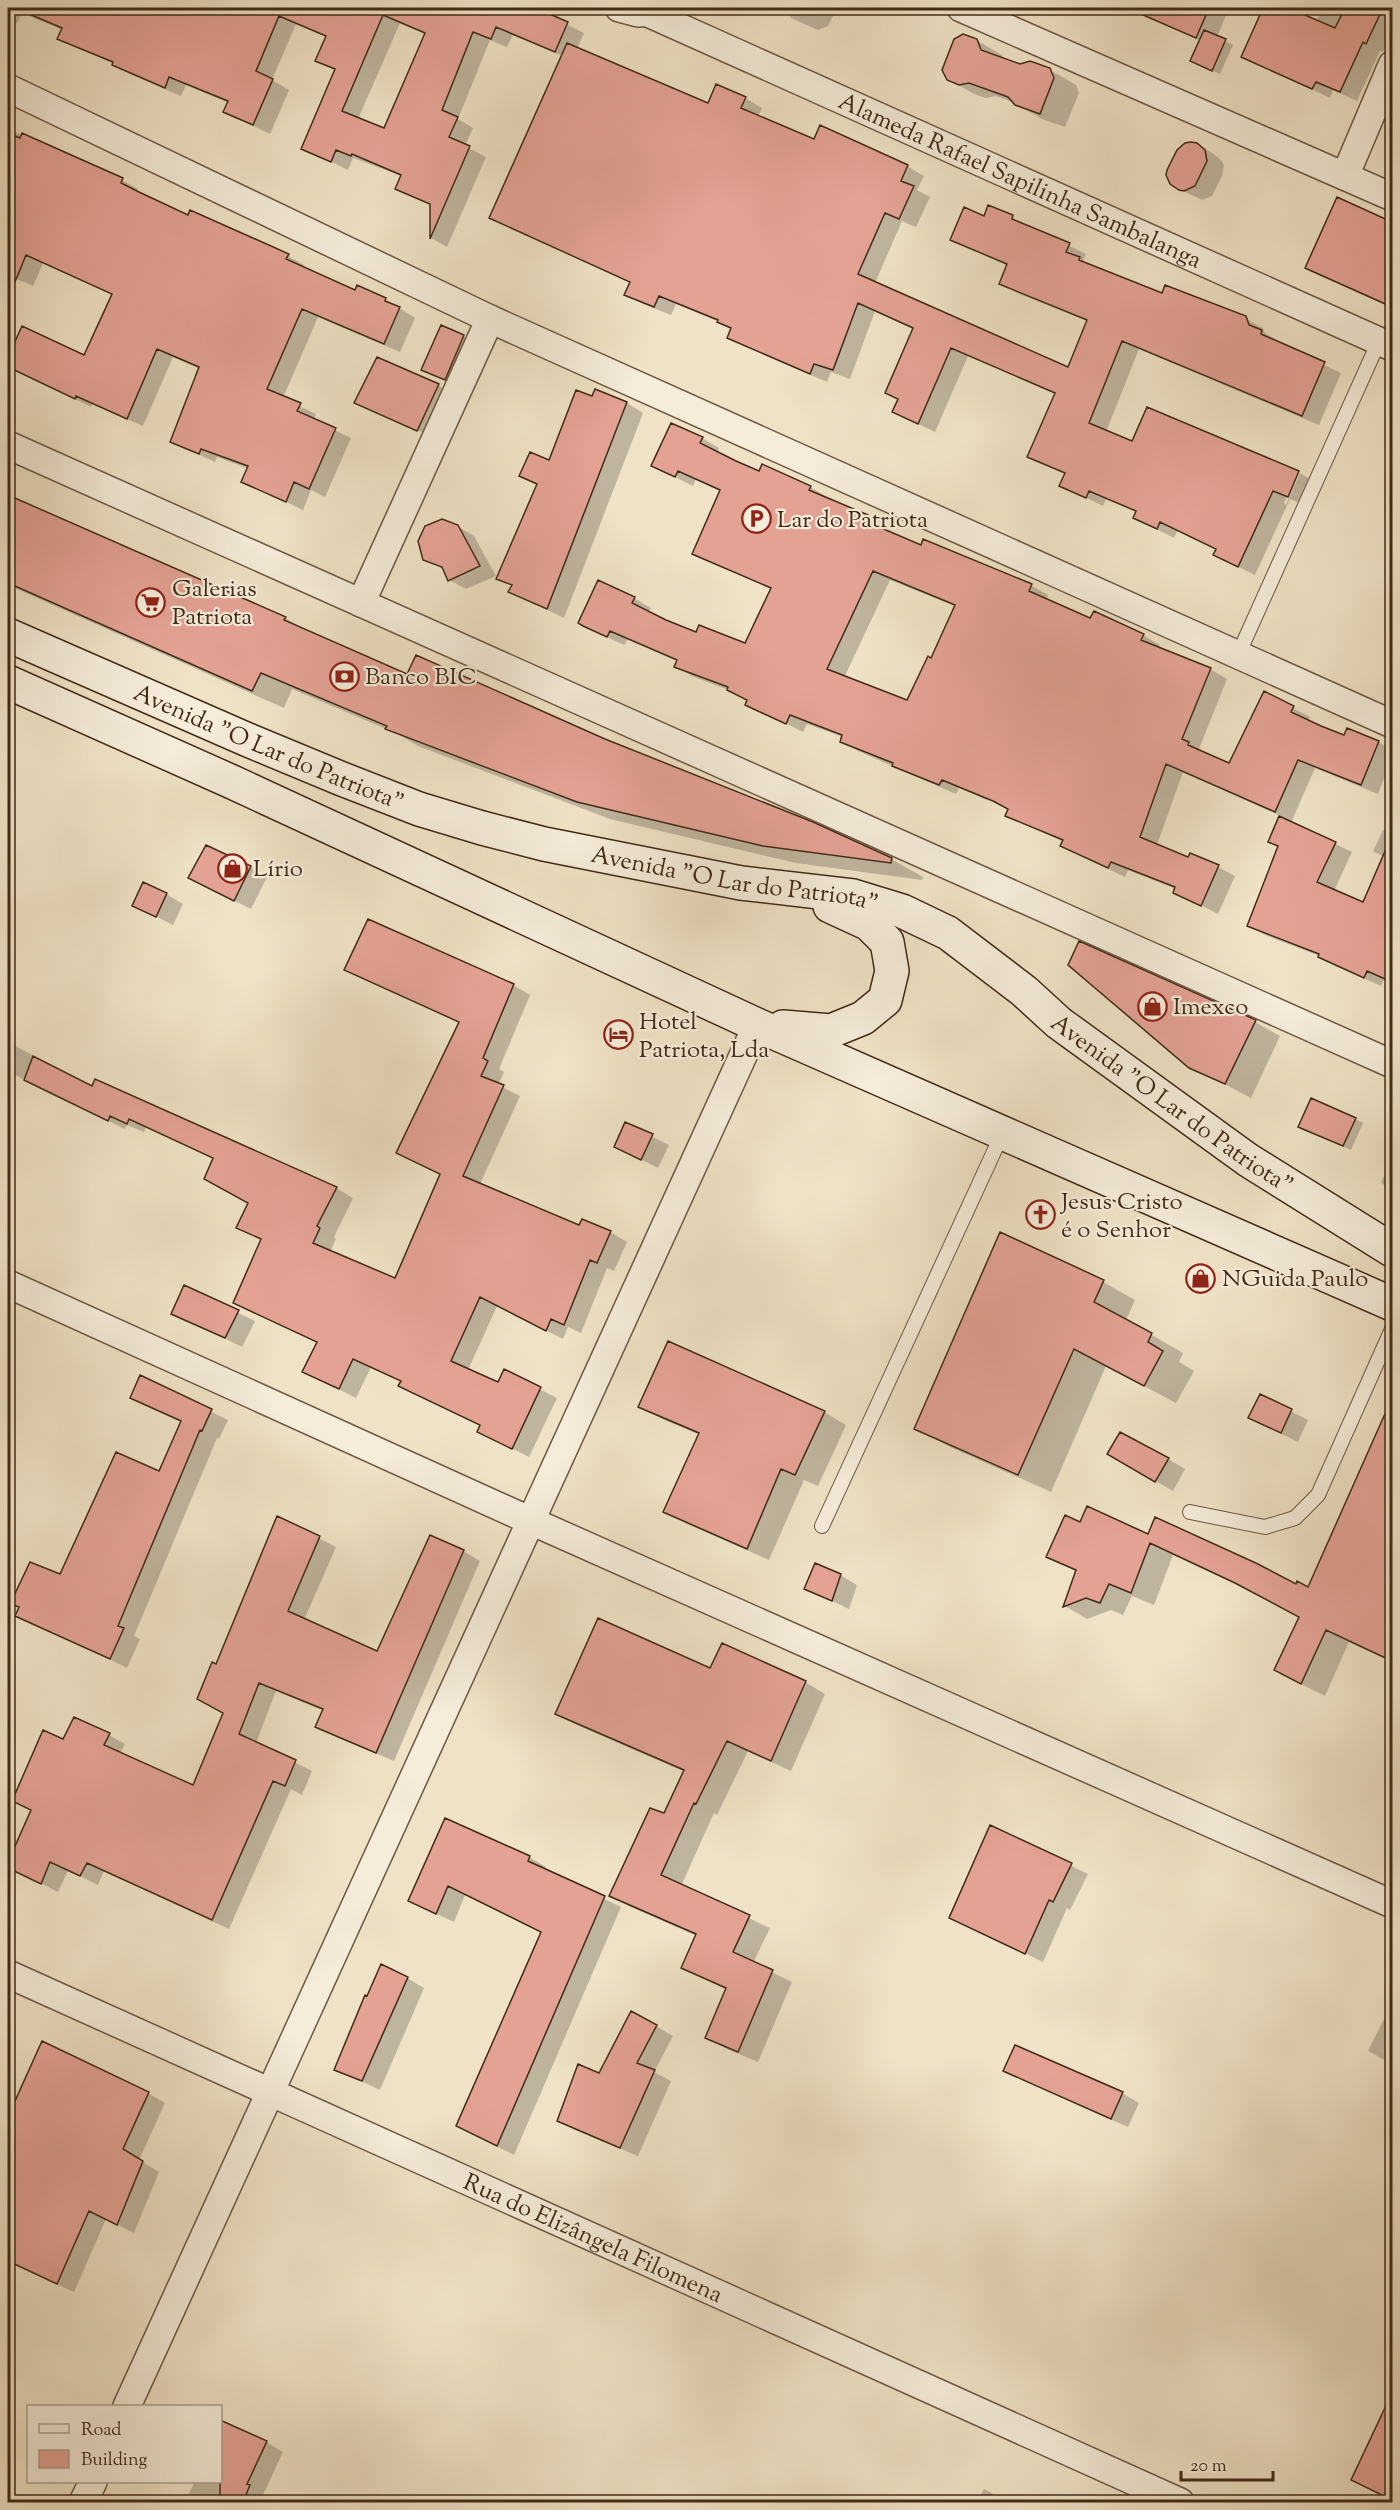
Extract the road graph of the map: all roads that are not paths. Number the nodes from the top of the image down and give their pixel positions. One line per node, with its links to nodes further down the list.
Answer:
1 (619, 8): 4 (street, Alameda Rafael Sapilinha Sambalanga)
2 (675, 8): 4 (street, Alameda Rafael Sapilinha Sambalanga)
3 (962, 8): 7 (street)
4 (648, 13): 10 (street, Alameda Rafael Sapilinha Sambalanga)
5 (1392, 65): 7 (street)
6 (8, 88): 9 (street)
7 (1345, 176): 8 (street)
8 (1392, 197)
9 (490, 319): 12 (street); 14 (street)
10 (1386, 344): 14 (lane)
11 (8, 445): 12 (street)
12 (361, 603): 19 (street)
13 (8, 635): 17 (main road, Avenida "O Lar do Patriota")
14 (1238, 655): 16 (street)
15 (8, 682): 18 (main road, Avenida "O Lar do Patriota")
16 (1392, 724)
17 (741, 883): 18 (main road); 21 (main road, Avenida "O Lar do Patriota")
18 (757, 1025): 20 (main road, Avenida "O Lar do Patriota"); 26 (street)
19 (1392, 1064)
20 (1003, 1132): 23 (main road, Avenida "O Lar do Patriota"); 27 (lane)
21 (1392, 1250)
22 (8, 1284): 26 (street)
23 (1392, 1304)
24 (1392, 1329): 25 (lane)
25 (1190, 1512)
26 (531, 1521): 28 (street); 30 (street)
27 (822, 1526)
28 (1392, 1904)
29 (8, 1974): 30 (street, Rua do Elizângela Filomena)
30 (271, 2091): 31 (street); 34 (street, Rua do Elizângela Filomena)
31 (127, 2405)
32 (92, 2483): 33 (street)
33 (83, 2502)
34 (1180, 2502)

